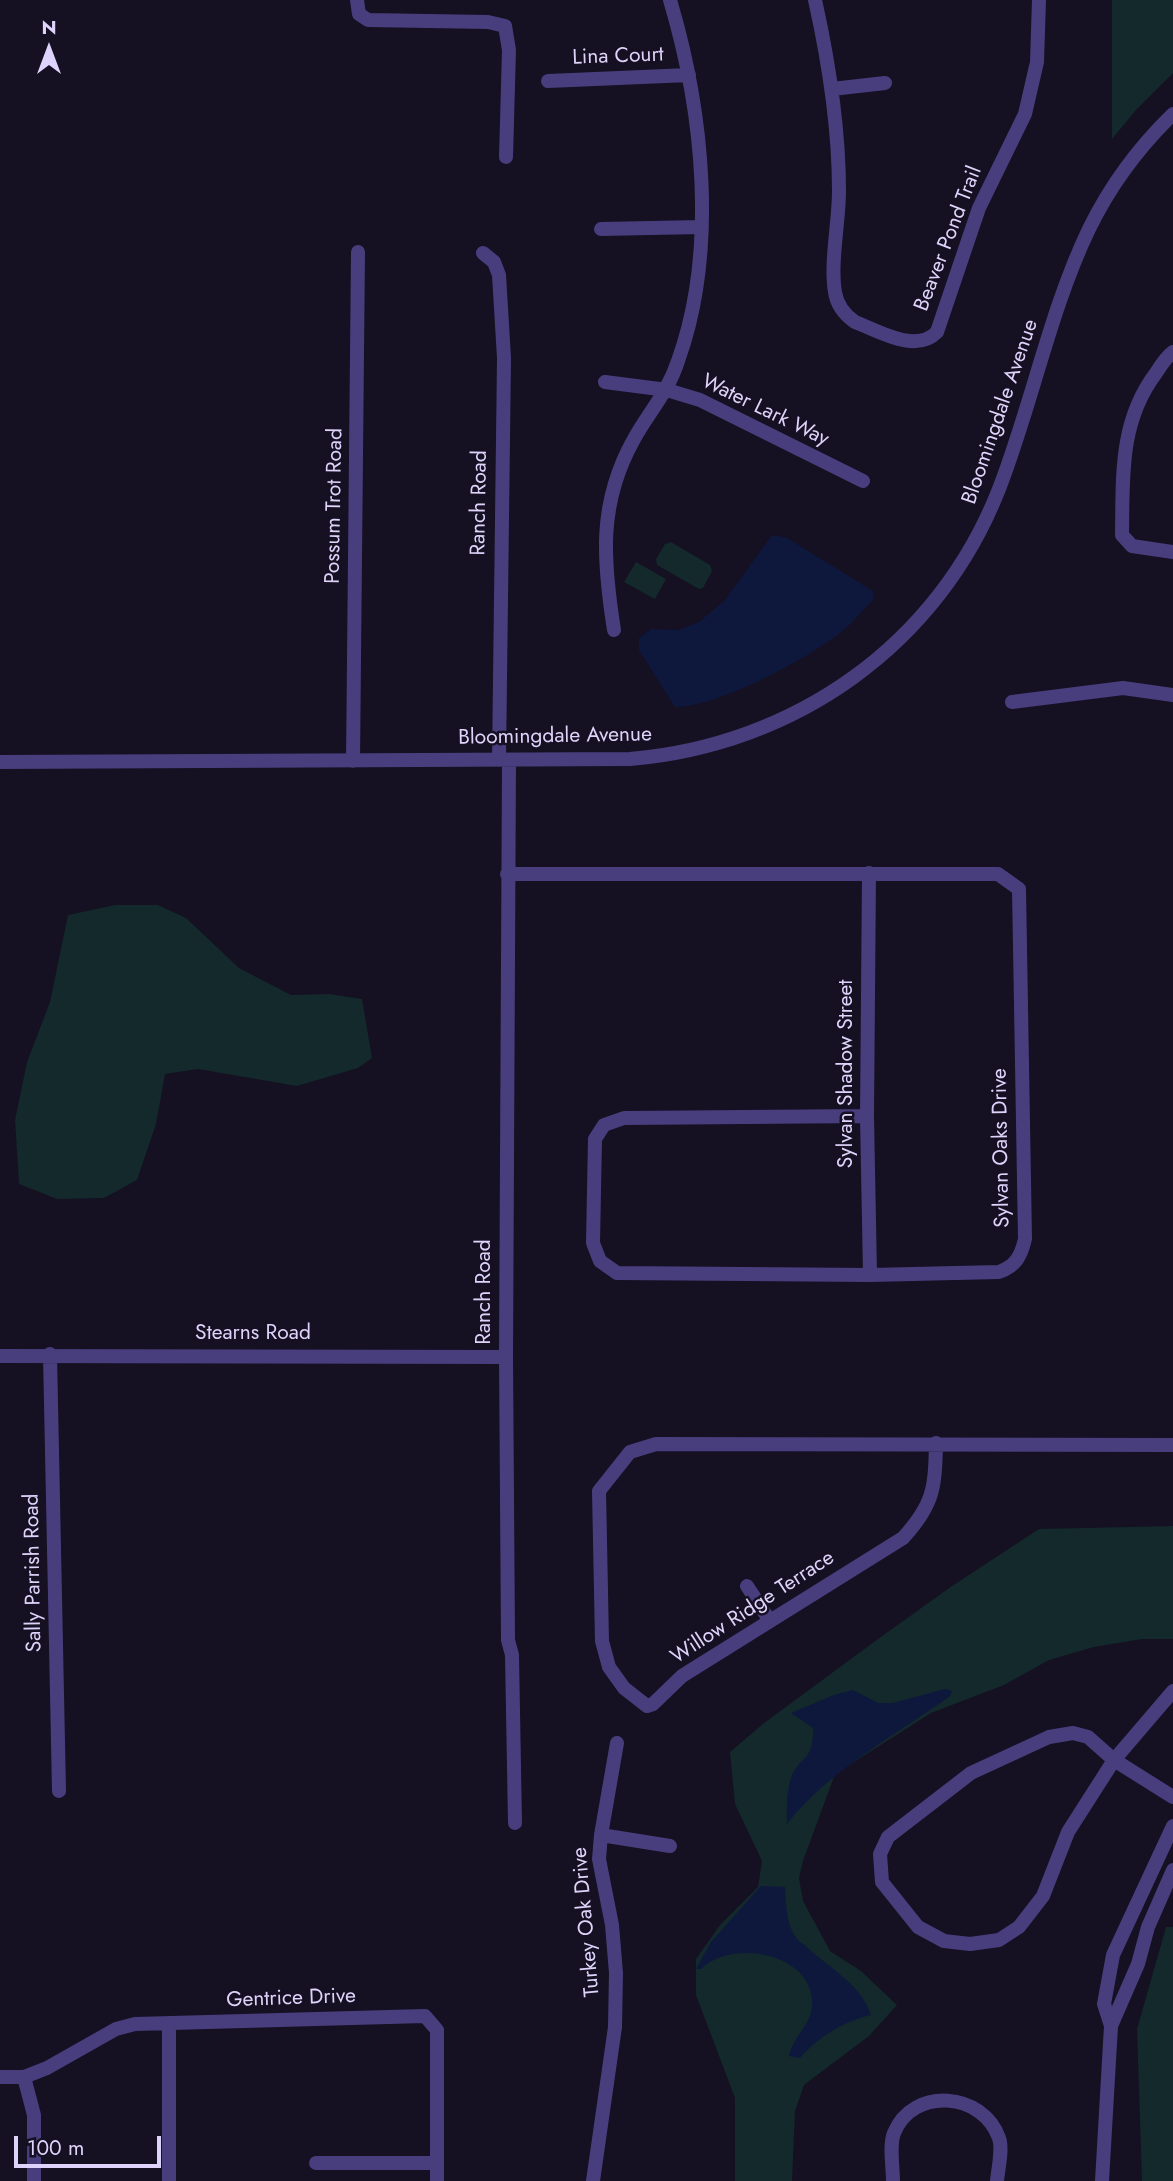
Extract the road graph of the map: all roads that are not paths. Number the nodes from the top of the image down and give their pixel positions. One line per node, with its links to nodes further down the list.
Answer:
1 (357, 0): 10 (street)
2 (670, 0): 5 (street)
3 (815, 0): 8 (street, Beaver Pond Trail)
4 (1039, 0): 8 (street, Beaver Pond Trail)
5 (689, 75): 6 (street, Lina Court); 11 (street)
6 (548, 81)
7 (885, 83): 8 (street)
8 (832, 89)
9 (1173, 114): 23 (street, Bloomingdale Avenue)
10 (506, 157)
11 (701, 227): 12 (street); 17 (street)
12 (601, 229)
13 (358, 252): 24 (street, Possum Trot Road)
14 (483, 253): 23 (street, Ranch Road)
15 (1173, 352): 19 (street)
16 (605, 382): 17 (street, Water Lark Way)
17 (667, 390): 18 (street, Water Lark Way); 20 (street)
18 (863, 481)
19 (1173, 552)
20 (614, 630)
21 (1173, 695): 22 (street)
22 (1012, 702)
23 (504, 760): 24 (street, Bloomingdale Avenue); 27 (street, Ranch Road)
24 (353, 761): 25 (street, Bloomingdale Avenue)
25 (0, 762)
26 (869, 873): 27 (street, Sylvan Oaks Drive); 28 (street, Sylvan Shadow Street); 29 (street, Sylvan Oaks Drive)
27 (507, 874): 32 (street, Ranch Road)
28 (867, 1116): 29 (street, Sylvan Shadow Street); 29 (street, Sylvan Oaks Drive)
29 (870, 1275)
30 (50, 1354): 31 (street, Stearns Road); 32 (street, Stearns Road); 40 (street, Sally Parrish Road)
31 (0, 1356)
32 (506, 1357): 42 (street, Ranch Road)
33 (936, 1443): 34 (street, Willow Ridge Terrace); 36 (street, Willow Ridge Terrace); 36 (street, Willow Ridge Terrace)
34 (1173, 1445)
35 (747, 1586): 36 (street)
36 (770, 1621)
37 (1173, 1691): 39 (street)
38 (617, 1743): 44 (street, Turkey Oak Drive)
39 (1114, 1760): 39 (street); 41 (street)
40 (59, 1791)
41 (1173, 1797)
42 (515, 1823)
43 (1173, 1826): 48 (street)
44 (601, 1835): 45 (street); 56 (street, Turkey Oak Drive)
45 (670, 1846)
46 (1173, 1870): 48 (street)
47 (169, 2024): 50 (street, Gentrice Drive); 52 (street, Gentrice Drive); 54 (street)
48 (1111, 2026): 59 (street)
49 (0, 2077): 50 (street, Gentrice Drive)
50 (24, 2077): 53 (street)
51 (316, 2163): 52 (street)
52 (436, 2164): 55 (street, Gentrice Drive)
53 (34, 2181)
54 (169, 2181)
55 (437, 2181)
56 (593, 2181)
57 (893, 2181): 58 (street)
58 (997, 2181)
59 (1102, 2181)

